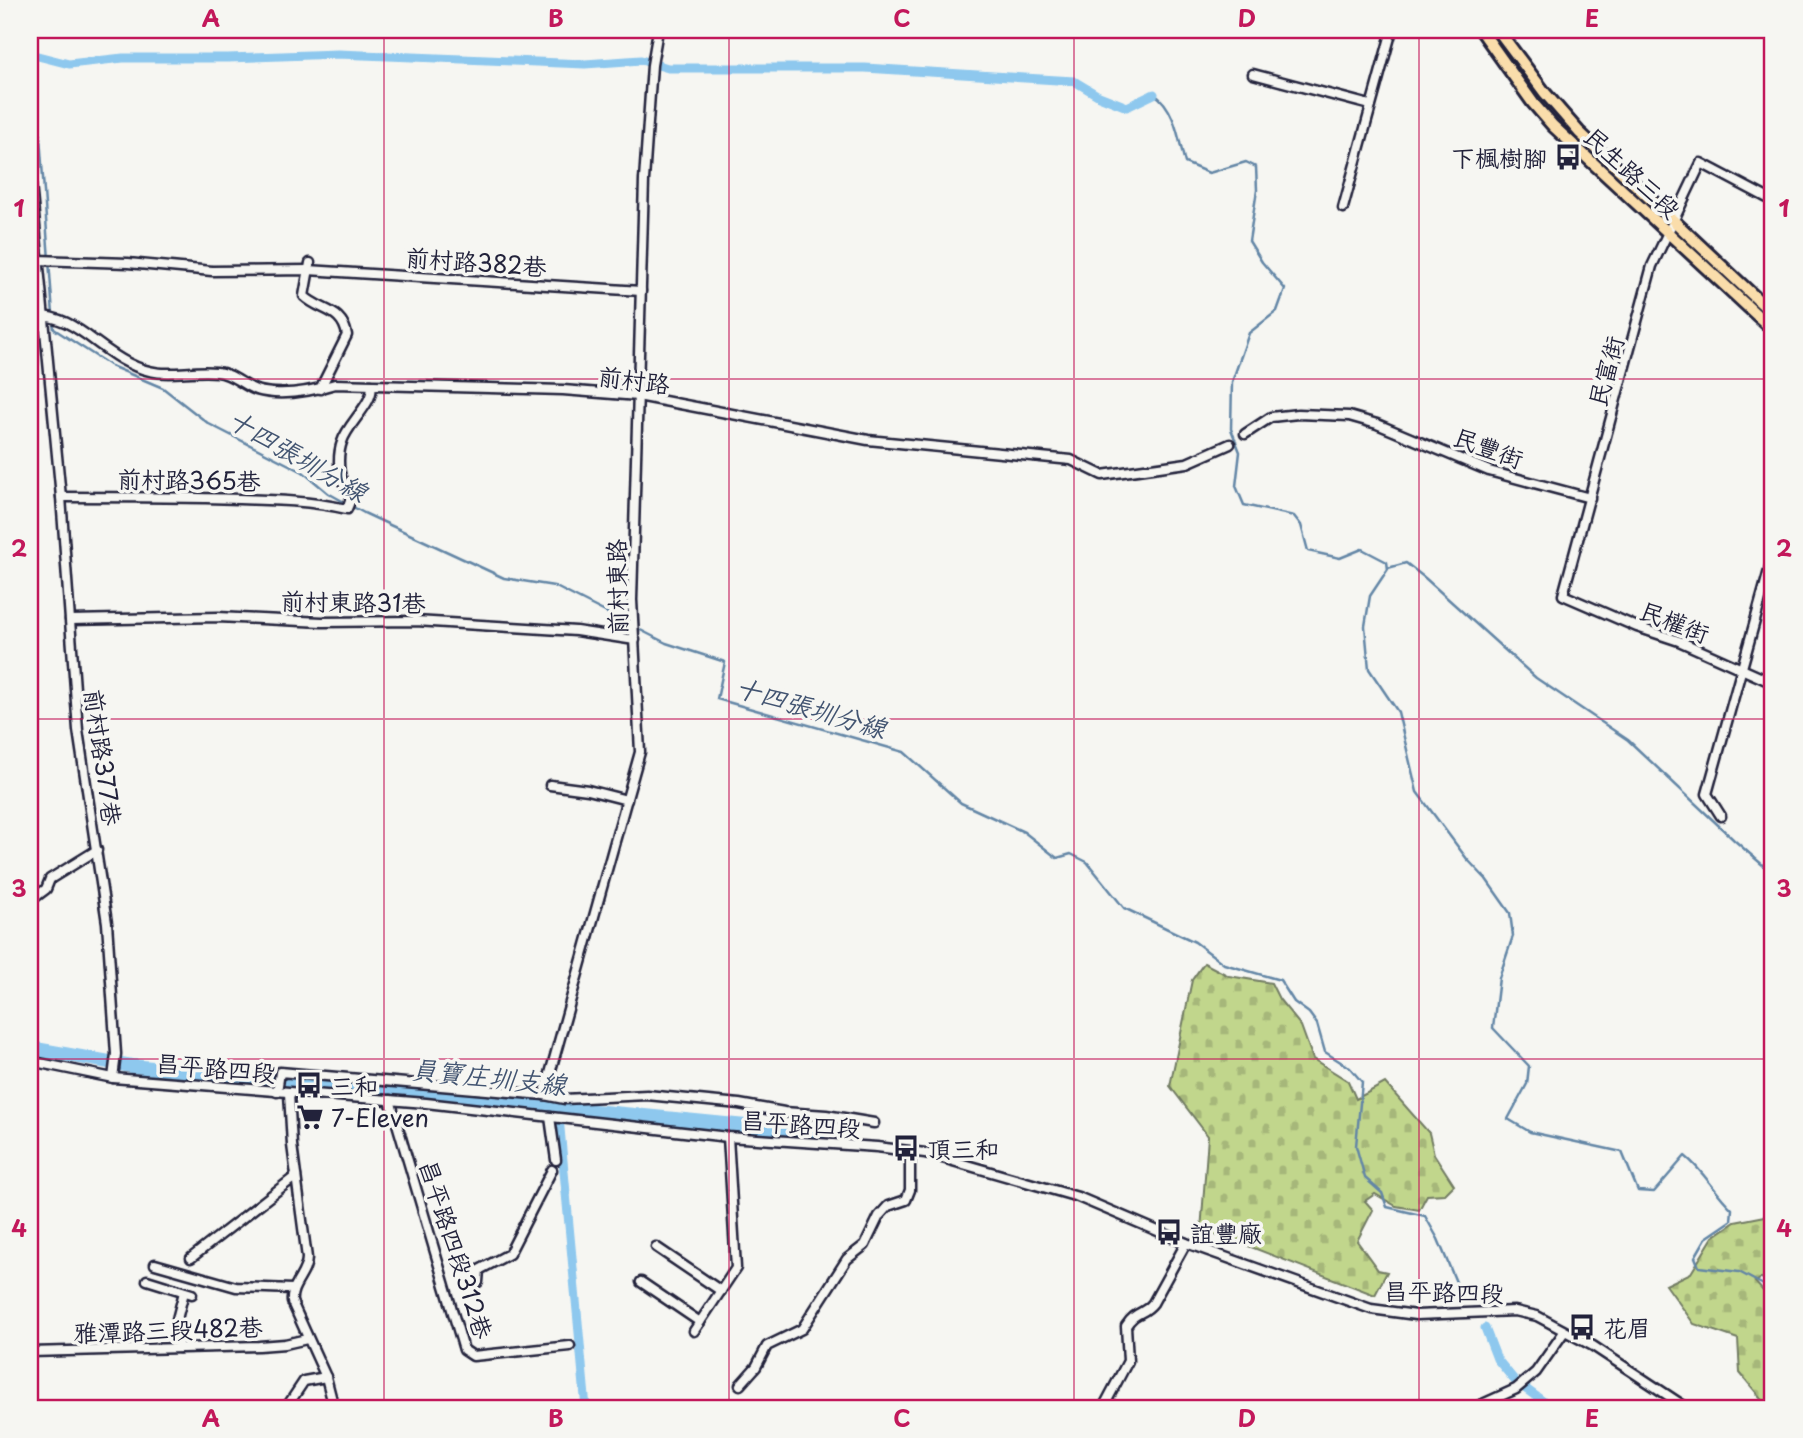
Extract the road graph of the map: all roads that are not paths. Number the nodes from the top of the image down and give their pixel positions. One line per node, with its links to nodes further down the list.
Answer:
1 (658, 30): 14 (street, 前村東路)
2 (1392, 30): 6 (street)
3 (1481, 30): 11 (main road, 民生路三段)
4 (1498, 30): 10 (main road, 民生路三段)
5 (1253, 74): 6 (street)
6 (1370, 105): 9 (street)
7 (30, 173): 12 (street, 前村路377巷)
8 (1773, 201): 10 (street, 民富街)
9 (1343, 208)
10 (1674, 220): 11 (street, 民富街); 15 (main road, 民生路三段)
11 (1666, 232): 18 (main road, 民生路三段); 25 (street, 民富街)
12 (37, 260): 13 (street, 前村路382巷); 16 (street, 前村路377巷)
13 (309, 266): 14 (street, 前村路382巷); 20 (street)
14 (641, 291): 21 (street, 前村東路)
15 (1773, 314)
16 (42, 315): 17 (street); 20 (street, 前村路); 24 (street, 前村路377巷)
17 (30, 316)
18 (1773, 330)
19 (371, 385): 20 (street, 前村路); 21 (street, 前村路); 24 (street, 前村路365巷)
20 (320, 389)
21 (638, 396): 23 (street, 前村路); 29 (street, 前村東路)
22 (1245, 433): 25 (street, 民豐街)
23 (1230, 444)
24 (61, 497): 28 (street, 前村路377巷)
25 (1590, 498): 27 (street, 民富街)
26 (1773, 556): 30 (street)
27 (1563, 595): 30 (street, 民權街)
28 (70, 620): 29 (street, 前村東路31巷); 35 (street, 前村路377巷)
29 (635, 640): 33 (street, 前村東路)
30 (1741, 669): 31 (street, 民權街); 34 (street)
31 (1773, 683)
32 (550, 785): 33 (street)
33 (627, 800): 41 (street, 前村東路)
34 (1721, 816)
35 (97, 850): 36 (street); 38 (street, 前村路377巷)
36 (30, 901)
37 (30, 1061): 38 (street, 昌平路四段)
38 (113, 1078): 39 (street, 昌平路四段)
39 (277, 1091): 40 (street, 昌平路四段); 41 (street)
40 (289, 1093): 42 (street, 昌平路四段); 49 (street)
41 (544, 1095): 44 (street)
42 (390, 1100): 43 (street, 昌平路四段); 63 (street, 昌平路四段312巷)
43 (550, 1117): 45 (street, 昌平路四段); 47 (street)
44 (874, 1123)
45 (728, 1137): 46 (street, 昌平路四段); 58 (street)
46 (910, 1152): 50 (street, 昌平路四段); 67 (street)
47 (556, 1160)
48 (552, 1170): 55 (street)
49 (296, 1176): 52 (street); 57 (street)
50 (1186, 1243): 61 (street, 昌平路四段); 70 (street)
51 (656, 1247): 58 (street)
52 (191, 1258)
53 (155, 1264): 57 (street)
54 (147, 1280): 64 (street)
55 (478, 1282)
56 (641, 1282): 59 (street)
57 (293, 1289): 62 (street)
58 (720, 1291): 59 (street)
59 (700, 1322): 60 (street)
60 (694, 1331)
61 (1564, 1332): 71 (street); 72 (street, 昌平路四段)
62 (307, 1339): 64 (street, 雅潭路三段482巷); 66 (street)
63 (570, 1346)
64 (179, 1348): 65 (street, 雅潭路三段482巷)
65 (30, 1352)
66 (326, 1377): 68 (street); 69 (street)
67 (740, 1385)
68 (286, 1408)
69 (334, 1408)
70 (1103, 1408)
71 (1474, 1408)
72 (1687, 1408)

